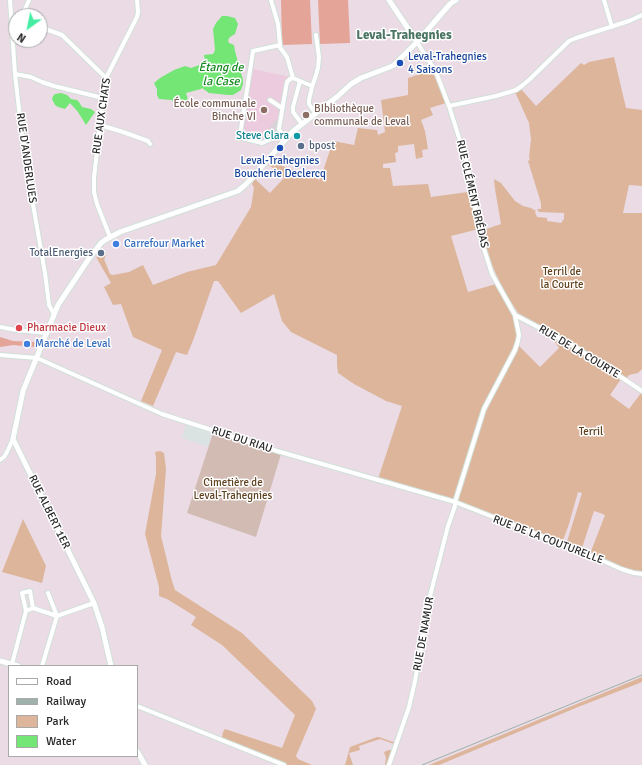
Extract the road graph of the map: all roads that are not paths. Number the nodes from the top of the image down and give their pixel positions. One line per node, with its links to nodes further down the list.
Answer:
1 (137, 0): 14 (street, RUE AUX CHATS)
2 (271, 0): 11 (street)
3 (390, 0): 10 (street)
4 (456, 0): 10 (street)
5 (604, 0): 7 (street)
6 (642, 15): 7 (street)
7 (612, 27): 20 (street)
8 (48, 30): 14 (street)
9 (316, 35): 17 (street)
10 (417, 42): 20 (street, RUE CLÉMENT BRÉDAS); 22 (street)
11 (278, 46): 15 (street); 25 (street)
12 (14, 48): 13 (street, RUE D'ANDERLUES)
13 (15, 74): 18 (street); 28 (street, RUE D'ANDERLUES)
14 (106, 78): 18 (street, RUE AUX CHATS)
15 (293, 78): 16 (street); 21 (street)
16 (300, 81): 17 (street); 23 (street)
17 (312, 86): 22 (street)
18 (103, 98): 24 (street, RUE AUX CHATS)
19 (270, 100): 21 (street)
20 (449, 106): 29 (street, RUE CLÉMENT BRÉDAS)
21 (282, 108): 25 (street)
22 (316, 113): 23 (street)
23 (302, 124): 25 (street)
24 (100, 125): 26 (street); 27 (street, RUE AUX CHATS)
25 (285, 136): 27 (street)
26 (150, 144)
27 (110, 237): 28 (street)
28 (54, 314): 31 (street)
29 (515, 315): 34 (street, RUE DE LA COURTE); 37 (street, RUE CLÉMENT BRÉDAS)
30 (0, 327): 31 (street)
31 (47, 333): 33 (street)
32 (0, 355): 33 (street, RUE DU RIAU)
33 (37, 358): 35 (street); 37 (street, RUE DU RIAU)
34 (642, 392)
35 (13, 439): 36 (street); 40 (street, RUE ALBERT 1ER)
36 (0, 460)
37 (455, 502): 38 (street, RUE DE LA COUTURELLE); 52 (street, RUE DE NAMUR)
38 (642, 574)
39 (48, 593): 43 (street)
40 (94, 603): 43 (street); 47 (street, RUE ALBERT 1ER)
41 (33, 608): 42 (street); 42 (street); 43 (street)
42 (26, 611): 45 (street)
43 (57, 616): 46 (street)
44 (0, 661): 45 (street)
45 (15, 665)
46 (42, 665)
47 (110, 665)
48 (138, 706): 51 (street)
49 (138, 753): 50 (street)
50 (144, 765)
51 (284, 765)
52 (389, 765)

